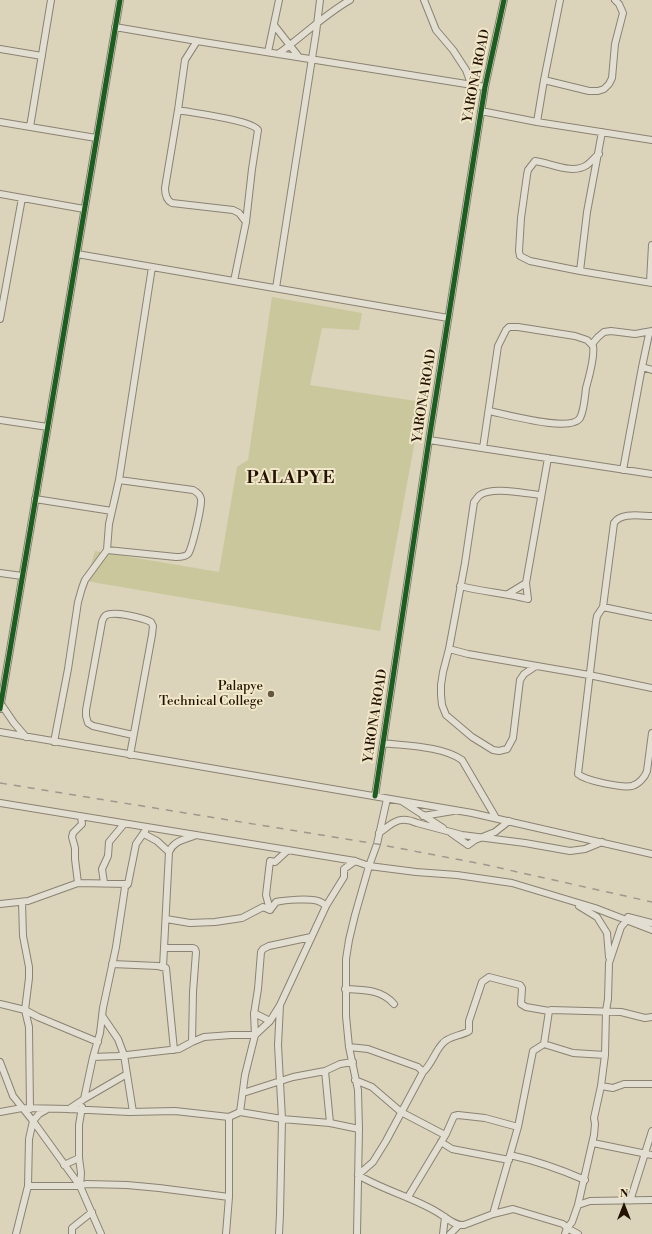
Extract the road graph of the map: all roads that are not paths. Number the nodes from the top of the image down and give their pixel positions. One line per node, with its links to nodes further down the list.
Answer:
1 (51, 0): 18 (street)
2 (120, 0): 12 (street)
3 (279, 0): 11 (street)
4 (320, 0): 10 (street)
5 (350, 0): 10 (street)
6 (424, 0): 22 (street)
7 (504, 0): 23 (street, YARONA ROAD)
8 (560, 0): 21 (street)
9 (615, 0): 21 (street)
10 (318, 21): 14 (street); 20 (street)
11 (274, 25): 14 (street); 16 (street)
12 (115, 27): 13 (street); 30 (street)
13 (197, 42): 16 (street); 24 (street)
14 (289, 46): 17 (street); 19 (street)
15 (0, 49): 18 (street)
16 (268, 52): 17 (street)
17 (278, 54): 19 (street)
18 (42, 56): 28 (street)
19 (299, 57): 20 (street)
20 (312, 59): 22 (street); 43 (street)
21 (544, 80): 27 (street)
22 (471, 84): 23 (street)
23 (485, 87): 25 (street, YARONA ROAD)
24 (178, 110): 36 (street); 36 (street)
25 (481, 111): 27 (street); 44 (street, YARONA ROAD)
26 (0, 122): 28 (street)
27 (537, 122): 29 (street)
28 (30, 127): 30 (street)
29 (602, 132): 31 (street); 32 (street)
30 (96, 138): 35 (street)
31 (652, 140)
32 (599, 154): 40 (street); 40 (street)
33 (0, 194): 34 (street)
34 (22, 198): 35 (street); 45 (street)
35 (84, 209): 38 (street)
36 (246, 222): 41 (street)
37 (652, 245): 42 (street)
38 (77, 254): 39 (street); 52 (street)
39 (152, 267): 41 (street); 58 (street)
40 (580, 271): 42 (street)
41 (234, 281): 43 (street)
42 (651, 282)
43 (276, 288): 44 (street)
44 (448, 318): 53 (street, YARONA ROAD)
45 (0, 319)
46 (652, 331): 47 (street); 48 (street)
47 (592, 344): 50 (street); 50 (street)
48 (642, 367): 49 (street); 56 (street)
49 (652, 370)
50 (489, 411): 54 (street)
51 (0, 420): 52 (street)
52 (48, 427): 60 (street)
53 (429, 440): 54 (street); 81 (street, YARONA ROAD)
54 (483, 448): 55 (street)
55 (548, 458): 56 (street); 59 (street)
56 (623, 470): 57 (street)
57 (652, 474)
58 (119, 480): 61 (street); 63 (street)
59 (541, 495): 66 (street); 67 (street)
60 (35, 499): 61 (street); 65 (street)
61 (112, 511): 63 (street)
62 (652, 516): 69 (street)
63 (107, 550): 80 (street)
64 (0, 573): 65 (street)
65 (22, 576): 75 (street)
66 (526, 583): 68 (street); 68 (street)
67 (460, 586): 68 (street); 71 (street)
68 (508, 594)
69 (603, 607): 70 (street); 73 (street)
70 (652, 617)
71 (449, 649): 72 (street); 72 (street)
72 (536, 666): 73 (street)
73 (589, 675): 74 (street); 77 (street)
74 (652, 688)
75 (0, 706): 79 (street)
76 (0, 732): 79 (street)
77 (652, 733)
78 (133, 735): 78 (street); 82 (street)
79 (26, 737): 80 (street)
80 (54, 742): 82 (street)
81 (383, 743): 83 (street, YARONA ROAD); 90 (street)
82 (130, 755): 83 (street)
83 (375, 796): 84 (street)
84 (387, 799): 85 (street); 96 (street)
85 (402, 801): 87 (street); 88 (street)
86 (0, 803): 89 (street)
87 (459, 810): 88 (street); 90 (street)
88 (425, 816): 91 (street); 95 (street)
89 (81, 817): 93 (street); 107 (street)
90 (496, 818): 92 (street)
91 (410, 820): 95 (street); 96 (street)
92 (509, 821): 99 (street); 100 (street)
93 (124, 824): 94 (street); 106 (street)
94 (147, 827): 97 (street); 98 (street)
95 (447, 831): 99 (street); 99 (street)
96 (379, 833): 105 (street)
97 (144, 834): 102 (street); 108 (street)
98 (196, 836): 101 (street); 102 (street)
99 (484, 837): 100 (street)
100 (602, 842): 103 (street)
101 (288, 850): 104 (street); 113 (street)
102 (169, 852): 115 (street)
103 (652, 854)
104 (355, 861): 105 (street); 112 (street)
105 (369, 866): 109 (street); 124 (street)
106 (104, 882): 107 (street); 108 (street)
107 (78, 883): 110 (street)
108 (128, 884): 122 (street)
109 (572, 901): 114 (street); 121 (street)
110 (22, 902): 111 (street); 128 (street)
111 (0, 904)
112 (326, 906): 113 (street); 119 (street)
113 (270, 910): 115 (street)
114 (616, 916): 116 (street); 117 (street)
115 (166, 919): 120 (street)
116 (627, 920): 118 (street); 121 (street)
117 (652, 923)
118 (652, 930)
119 (311, 937): 127 (street); 131 (street)
120 (164, 948): 123 (street); 139 (street)
121 (609, 962): 130 (street)
122 (112, 964): 123 (street); 133 (street)
123 (163, 967): 142 (street)
124 (345, 989): 126 (street); 141 (street)
125 (0, 1004): 128 (street)
126 (394, 1004)
127 (280, 1005): 135 (street); 152 (street)
128 (25, 1010): 132 (street); 136 (street)
129 (549, 1012): 130 (street); 140 (street); 149 (street)
130 (606, 1012): 134 (street); 144 (street)
131 (254, 1013): 135 (street); 137 (street)
132 (38, 1017): 136 (street); 138 (street)
133 (103, 1017): 138 (street); 143 (street)
134 (652, 1018)
135 (270, 1021): 137 (street)
136 (29, 1027): 158 (street)
137 (255, 1035): 139 (street); 155 (street)
138 (98, 1042): 145 (street)
139 (192, 1042): 142 (street)
140 (544, 1044): 144 (street); 170 (street)
141 (349, 1046): 147 (street); 149 (street)
142 (174, 1050): 143 (street)
143 (124, 1055): 145 (street); 150 (street)
144 (606, 1055): 154 (street)
145 (93, 1057): 156 (street)
146 (0, 1062): 157 (street)
147 (353, 1062): 148 (street); 151 (street)
148 (325, 1071): 152 (street); 169 (street)
149 (423, 1072): 165 (street)
150 (127, 1074): 156 (street); 163 (street)
151 (355, 1080): 165 (street); 171 (street)
152 (280, 1081): 155 (street); 167 (street)
153 (652, 1084): 154 (street)
154 (601, 1086): 175 (street)
155 (243, 1093): 164 (street)
156 (83, 1100): 160 (street); 161 (street)
157 (22, 1108): 158 (street); 162 (street); 168 (street)
158 (30, 1109): 159 (street)
159 (47, 1109): 160 (street); 168 (street)
160 (69, 1109): 161 (street)
161 (82, 1110): 163 (street); 178 (street)
162 (0, 1112)
163 (133, 1112): 166 (street)
164 (240, 1112): 166 (street); 167 (street)
165 (401, 1112): 173 (street); 180 (street)
166 (229, 1117): 184 (street)
167 (282, 1119): 169 (street); 199 (street)
168 (33, 1121): 179 (street); 182 (street)
169 (330, 1123): 171 (street)
170 (518, 1127): 173 (street); 177 (street)
171 (359, 1129): 180 (street)
172 (652, 1131): 176 (street)
173 (446, 1134): 174 (street)
174 (441, 1142): 177 (street); 185 (street)
175 (593, 1143): 176 (street); 181 (street)
176 (649, 1154): 187 (street)
177 (510, 1157): 181 (street); 190 (street)
178 (79, 1158): 179 (street); 183 (street)
179 (64, 1165): 183 (street)
180 (358, 1175): 185 (street); 200 (street)
181 (585, 1180): 188 (street)
182 (28, 1186): 183 (street); 195 (street)
183 (80, 1186): 184 (street); 189 (street)
184 (230, 1197): 198 (street)
185 (408, 1197): 191 (street)
186 (652, 1200): 187 (street)
187 (630, 1201): 188 (street)
188 (578, 1206): 193 (street)
189 (92, 1212): 196 (street); 197 (street)
190 (494, 1214): 192 (street); 193 (street)
191 (445, 1217): 192 (street); 201 (street)
192 (459, 1225): 194 (street)
193 (566, 1231): 202 (street)
194 (453, 1233)
195 (16, 1234)
196 (72, 1234)
197 (101, 1234)
198 (226, 1234)
199 (279, 1234)
200 (357, 1234)
201 (443, 1234)
202 (578, 1234)

